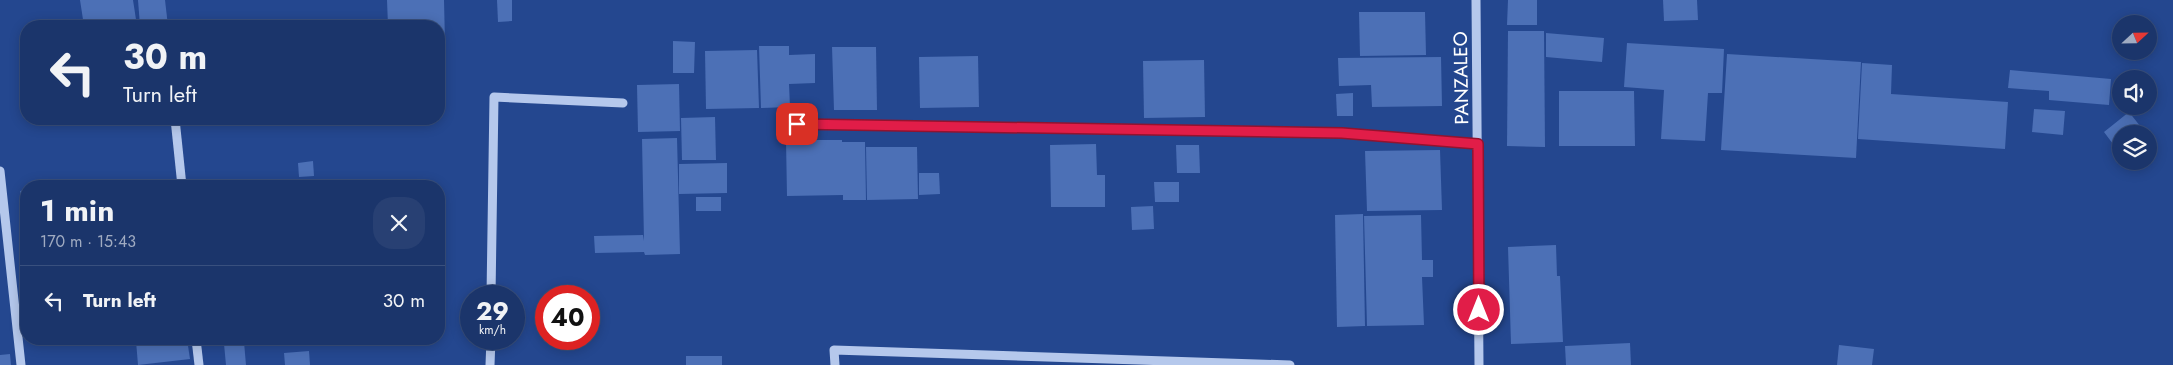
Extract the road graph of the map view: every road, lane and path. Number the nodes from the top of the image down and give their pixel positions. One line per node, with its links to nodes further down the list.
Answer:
1 (1476, 0): 5 (street, PANZALEO)
2 (623, 103): 8 (street)
3 (797, 124): 5 (street)
4 (176, 125): 7 (street)
5 (1478, 144): 16 (street, PANZALEO)
6 (0, 170): 11 (street)
7 (181, 180)
8 (491, 285)
9 (197, 345): 12 (street)
10 (491, 350): 13 (street)
11 (21, 365)
12 (199, 365)
13 (490, 365)
14 (835, 365): 15 (street)
15 (1290, 365)
16 (1479, 365)

